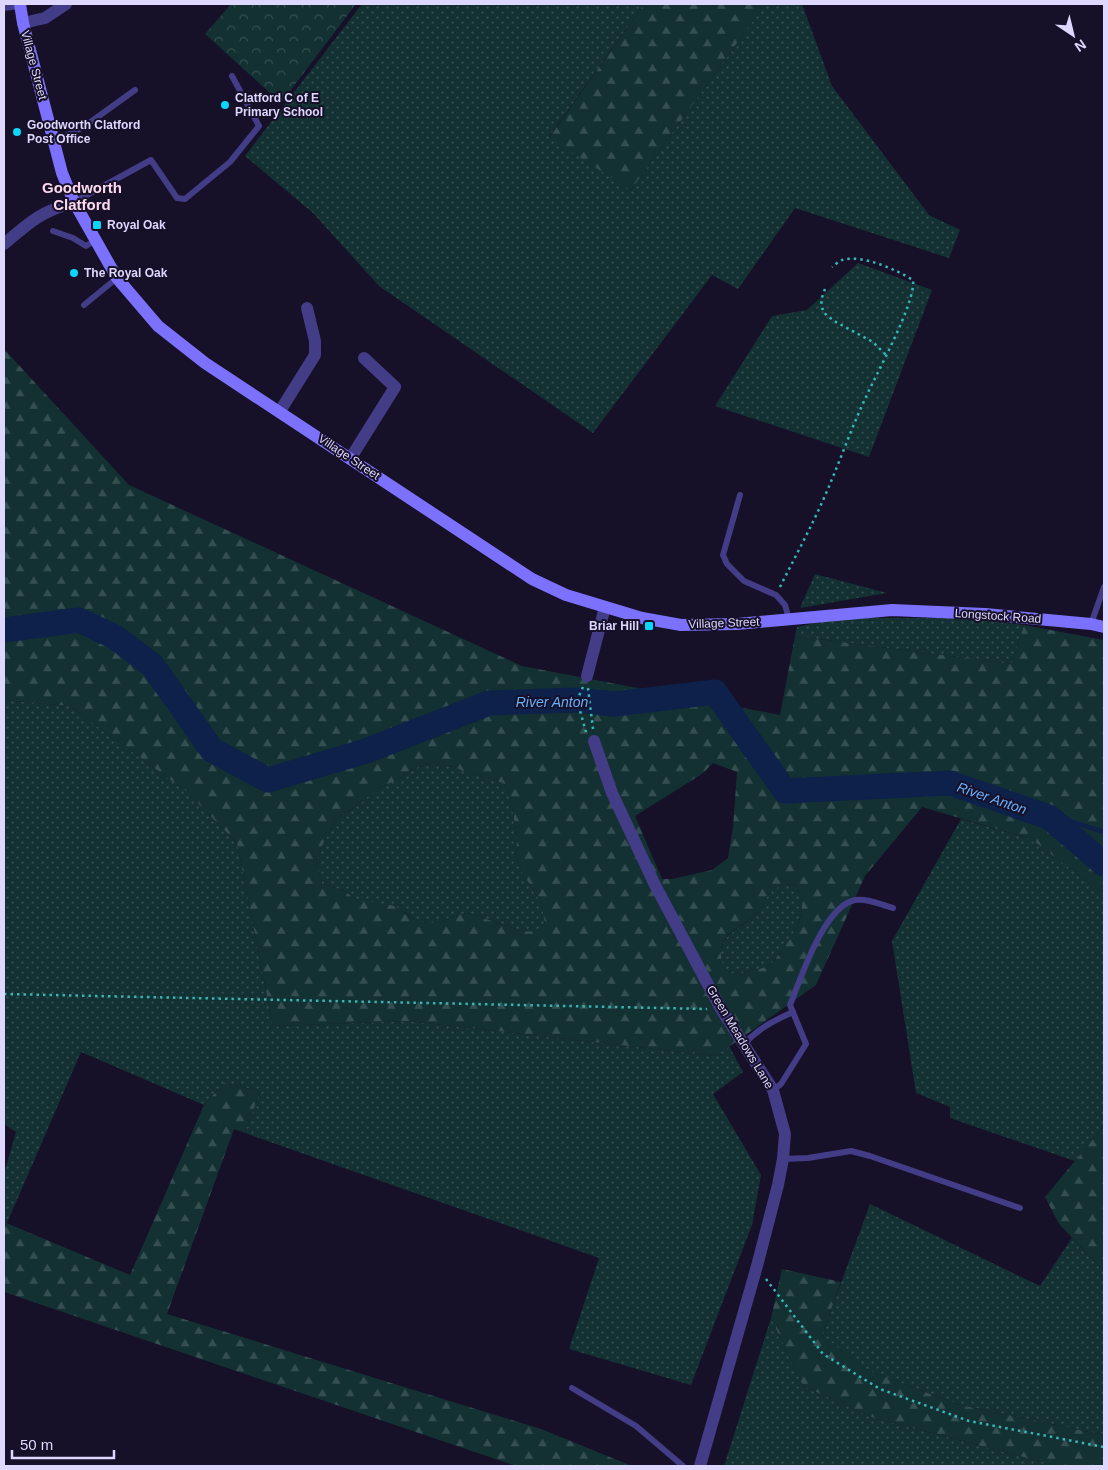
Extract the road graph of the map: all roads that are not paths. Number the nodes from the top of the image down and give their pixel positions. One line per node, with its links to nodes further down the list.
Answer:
1 (66, 4): 4 (street)
2 (20, 5): 3 (lane); 4 (street, Village Street)
3 (4, 8)
4 (22, 23): 7 (street, Village Street)
5 (232, 76): 8 (lane)
6 (135, 90): 7 (lane)
7 (54, 142): 8 (street, Village Street)
8 (74, 202): 10 (street, Village Street); 11 (street)
9 (53, 231): 10 (lane)
10 (97, 240): 12 (street, Village Street)
11 (4, 244)
12 (118, 278): 13 (lane); 16 (street, Village Street)
13 (84, 305)
14 (308, 308): 16 (street)
15 (364, 358): 17 (street)
16 (280, 411): 17 (street, Village Street)
17 (350, 458): 20 (street, Village Street)
18 (740, 494): 22 (lane)
19 (1104, 587): 23 (lane)
20 (605, 607): 22 (street, Village Street); 25 (street)
21 (892, 610): 22 (street, Village Street); 23 (street, Longstock Road)
22 (789, 619)
23 (1091, 624): 24 (street, Longstock Road)
24 (1104, 627)
25 (587, 676)
26 (595, 744): 29 (street, Green Meadows Lane)
27 (893, 908): 28 (lane)
28 (793, 1012): 29 (lane); 30 (lane)
29 (744, 1044): 30 (street, Green Meadows Lane)
30 (772, 1090): 31 (street, Green Meadows Lane)
31 (784, 1159): 32 (lane); 35 (street, Green Meadows Lane)
32 (1020, 1208)
33 (572, 1388): 34 (lane)
34 (683, 1466)
35 (700, 1466)

